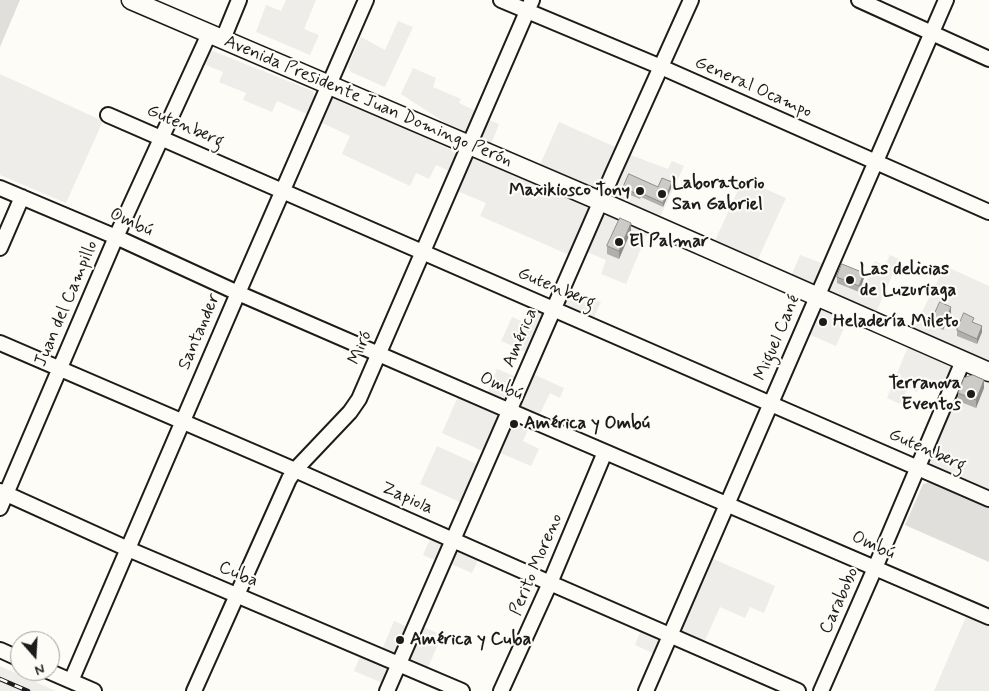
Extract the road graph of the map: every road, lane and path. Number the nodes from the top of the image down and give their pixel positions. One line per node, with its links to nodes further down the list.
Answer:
1 (131, 0): 10 (main road, Avenida Presidente Juan Domingo Perón)
2 (239, 0): 10 (street, Juan del Campillo)
3 (366, 0): 13 (street, Santander)
4 (501, 0): 8 (street, General Ocampo)
5 (691, 0): 12 (street, América)
6 (859, 0): 9 (street)
7 (946, 0): 9 (street, Miguel Cané)
8 (530, 5): 12 (street, General Ocampo); 16 (street, Miró)
9 (931, 34): 11 (street); 17 (street, Miguel Cané)
10 (216, 37): 13 (main road, Avenida Presidente Juan Domingo Perón); 15 (street, Juan del Campillo)
11 (989, 60)
12 (661, 67): 17 (street, General Ocampo); 21 (street, América)
13 (329, 85): 16 (main road, Avenida Presidente Juan Domingo Perón); 19 (street, Santander)
14 (108, 115): 15 (street, Gutenberg)
15 (163, 138): 19 (street, Gutenberg); 23 (street, Juan del Campillo)
16 (469, 146): 21 (main road, Avenida Presidente Juan Domingo Perón); 25 (street, Miró)
17 (875, 162): 22 (street, General Ocampo); 27 (street, Miguel Cané)
18 (0, 188): 20 (street, Ombú)
19 (283, 191): 25 (street, Gutenberg); 26 (street, Santander)
20 (22, 197): 23 (street, Ombú); 24 (street)
21 (600, 201): 27 (main road, Avenida Presidente Juan Domingo Perón); 28 (street, América)
22 (989, 212)
23 (116, 237): 26 (street, Ombú); 32 (street, Juan del Campillo)
24 (0, 248)
25 (422, 251): 28 (street, Gutenberg); 30 (street, Miró)
26 (238, 292): 30 (street, Ombú); 36 (street, Santander)
27 (816, 296): 31 (main road, Avenida Presidente Juan Domingo Perón); 34 (street, Miguel Cané)
28 (554, 309): 34 (street, Gutenberg); 35 (street, América)
29 (0, 343): 32 (street, Zapiola)
30 (379, 354): 35 (street, Ombú); 39 (street, Miró)
31 (963, 361): 33 (main road, Avenida Presidente Juan Domingo Perón); 38 (street, Carabobo)
32 (59, 369): 36 (street, Zapiola); 40 (street, Juan del Campillo)
33 (989, 372)
34 (770, 403): 38 (street, Gutenberg); 42 (street, Miguel Cané)
35 (510, 411): 37 (street, Ombú); 44 (street, América)
36 (182, 422): 39 (street, Zapiola); 45 (street, Santander)
37 (604, 452): 42 (street, Ombú); 47 (street, Perito Moreno)
38 (918, 468): 41 (street, Gutenberg); 46 (street, Carabobo)
39 (296, 470): 44 (street, Zapiola); 48 (street, Miró)
40 (3, 492): 43 (street, Juan del Campillo); 45 (street, Cuba)
41 (989, 499)
42 (727, 503): 46 (street, Ombú); 50 (street, Miguel Cané)
43 (0, 508)
44 (454, 540): 47 (street, Zapiola); 51 (street, América)
45 (128, 549): 48 (street, Cuba); 53 (street, Santander)
46 (875, 568): 49 (street, Ombú); 61 (street, Carabobo)
47 (550, 584): 50 (street, Zapiola); 58 (street, Perito Moreno)
48 (236, 595): 51 (street, Cuba); 55 (street, Miró)
49 (989, 616)
50 (670, 636): 59 (street, Miguel Cané); 60 (street, Zapiola)
51 (399, 663): 56 (street, América); 57 (street, Cuba)
52 (60, 676): 53 (street)
53 (71, 681): 54 (street)
54 (94, 691)
55 (194, 691)
56 (387, 691)
57 (462, 691)
58 (500, 691)
59 (646, 691)
60 (798, 691)
61 (821, 691)

